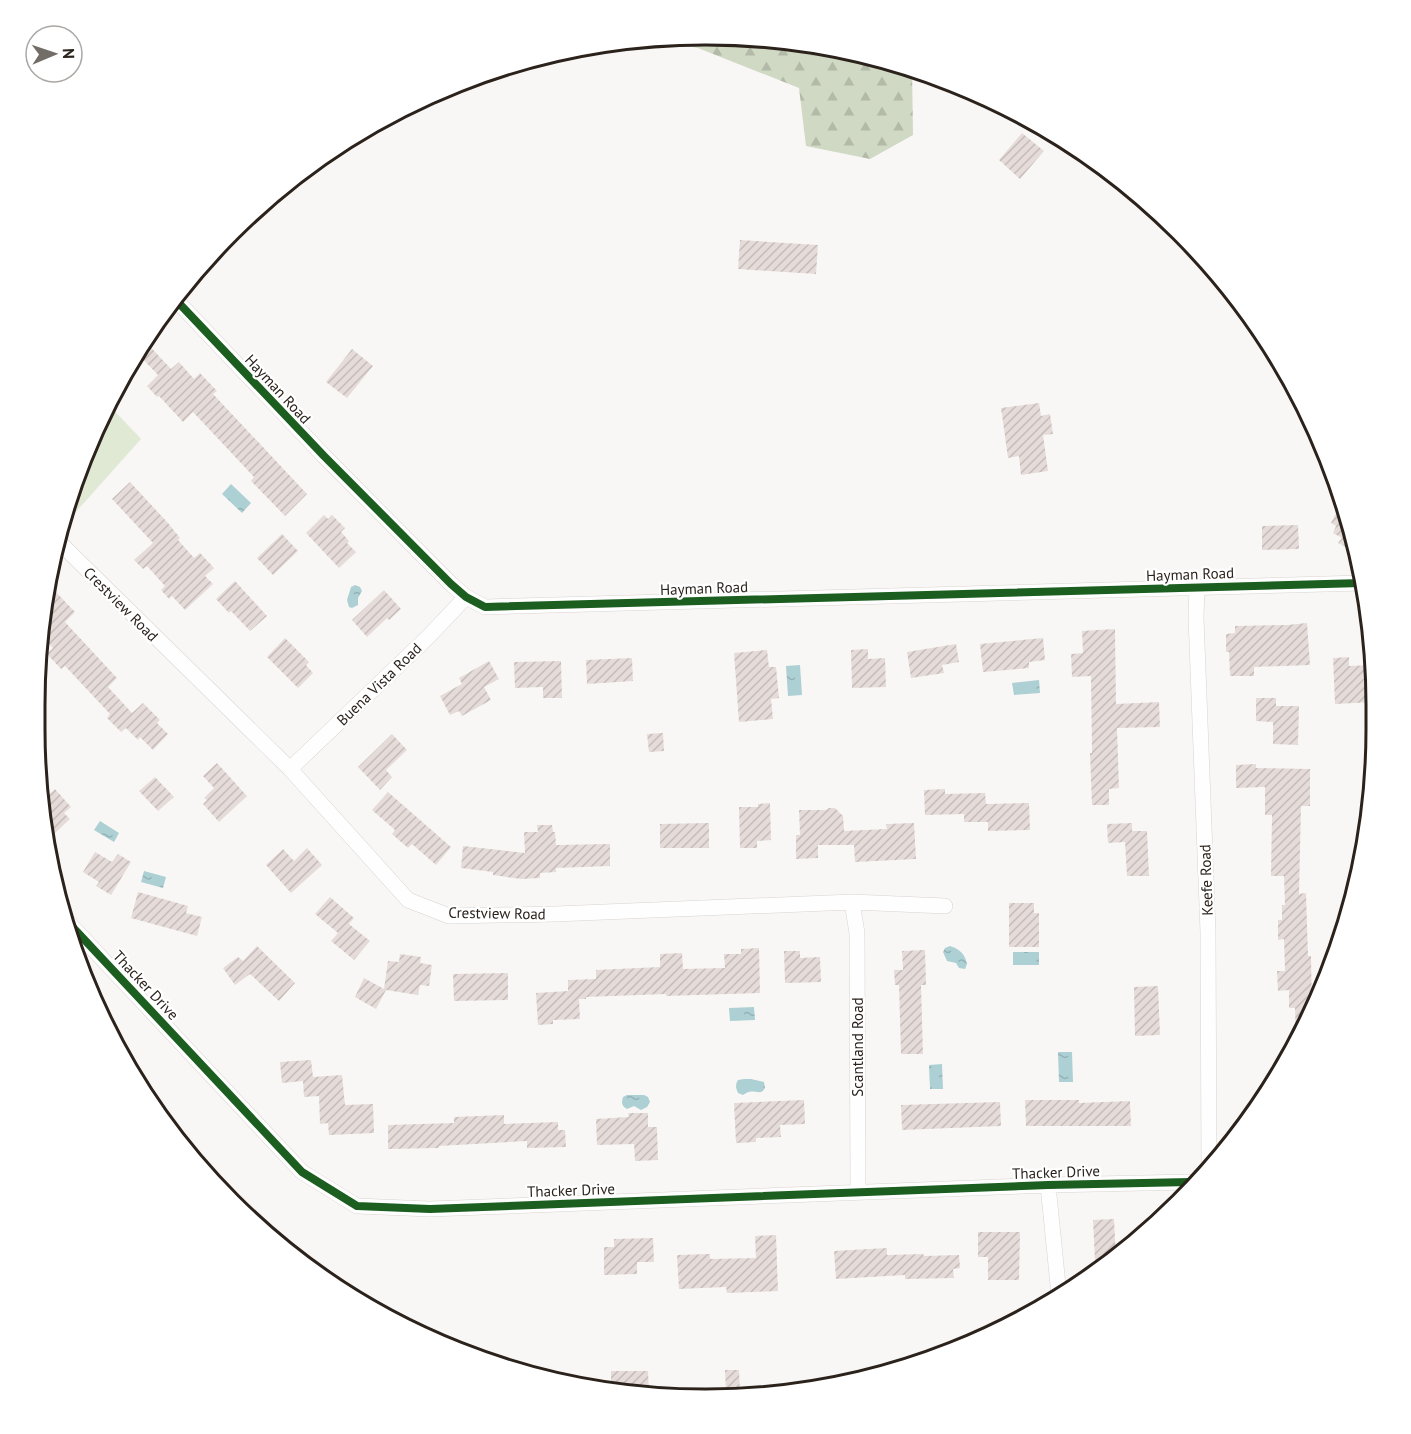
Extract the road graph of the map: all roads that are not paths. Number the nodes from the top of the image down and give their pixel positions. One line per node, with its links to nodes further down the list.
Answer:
1 (180, 305): 5 (street, Hayman Road)
2 (65, 548): 6 (street, Crestview Road)
3 (1354, 583): 4 (street, Hayman Road)
4 (1197, 588): 5 (street, Hayman Road); 10 (street, Keefe Road)
5 (466, 597): 6 (street, Buena Vista Road)
6 (290, 769): 7 (street, Crestview Road)
7 (852, 902): 8 (street, Crestview Road); 13 (street, Scantland Road)
8 (945, 906)
9 (77, 931): 13 (street, Thacker Drive)
10 (1209, 1156)
11 (1186, 1182): 12 (street, Thacker Drive)
12 (1047, 1185): 13 (street, Thacker Drive); 14 (street)
13 (858, 1192)
14 (1058, 1287)

